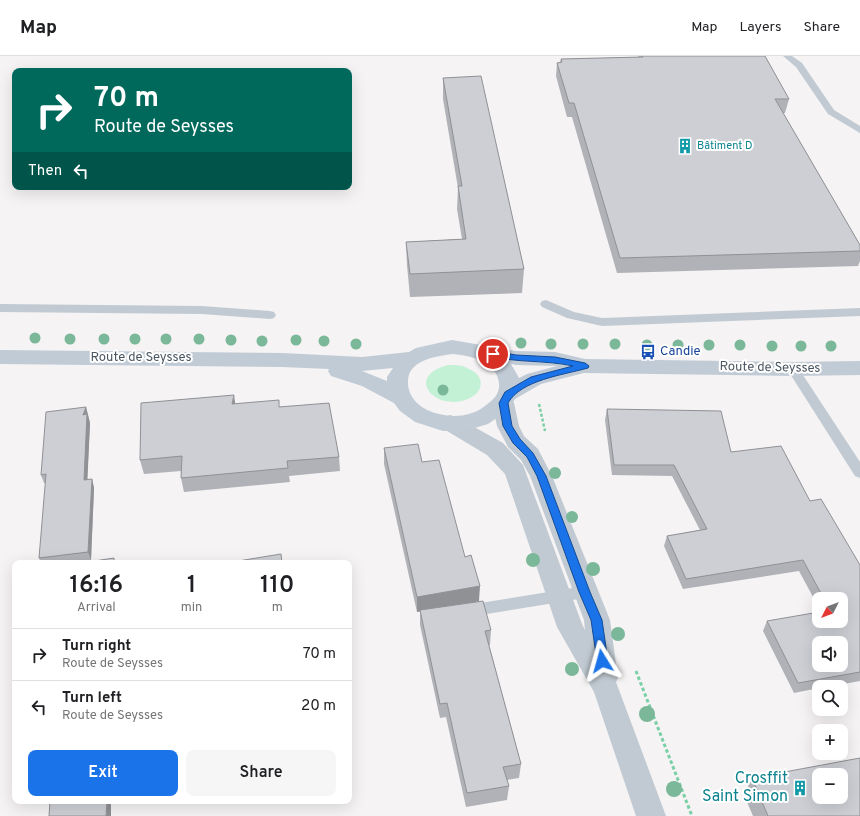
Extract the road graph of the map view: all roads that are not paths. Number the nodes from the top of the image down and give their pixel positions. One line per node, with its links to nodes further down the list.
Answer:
1 (787, 56): 2 (lane)
2 (860, 130)
3 (546, 304): 5 (lane)
4 (0, 308): 6 (lane)
5 (860, 312)
6 (270, 315)
7 (482, 352): 9 (main road); 11 (main road, Route de Seysses); 15 (main road)
8 (0, 357): 10 (main road, Route de Seysses)
9 (410, 359): 10 (main road, Route de Seysses); 14 (main road)
10 (282, 360): 14 (main road, Route de Seysses)
11 (585, 366): 13 (main road, Route de Seysses); 15 (main road, Route de Seysses)
12 (860, 368): 13 (main road, Route de Seysses)
13 (793, 369): 17 (lane)
14 (399, 396): 16 (main road)
15 (506, 399): 16 (main road); 18 (street)
16 (450, 423): 19 (street)
17 (860, 473)
18 (585, 592): 19 (lane); 21 (street)
19 (559, 596): 20 (lane); 21 (street)
20 (452, 613)
21 (606, 689): 22 (street)
22 (651, 816)

